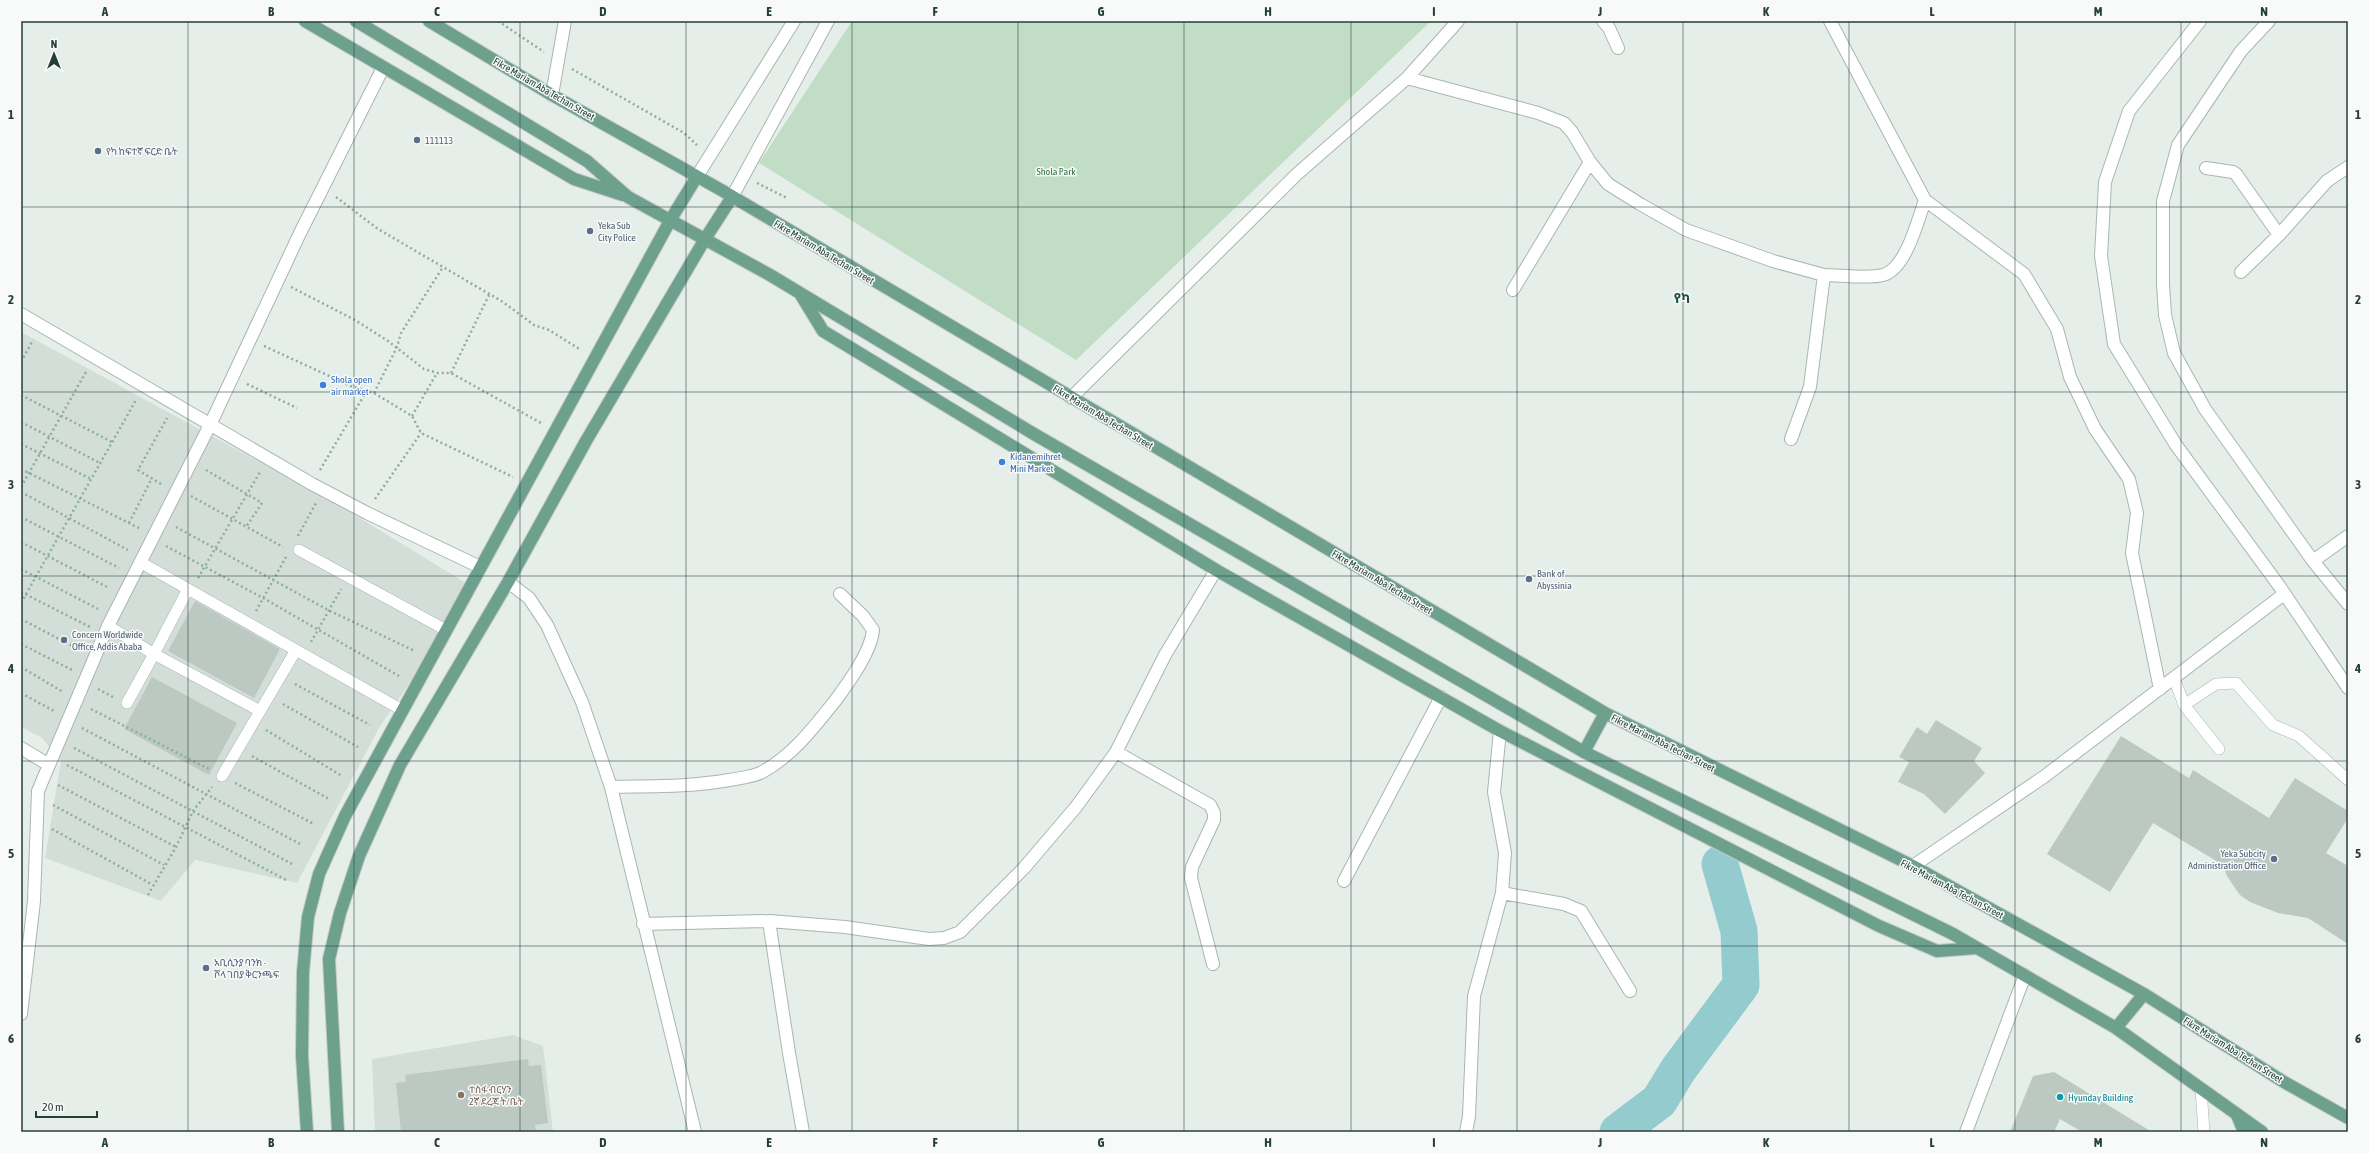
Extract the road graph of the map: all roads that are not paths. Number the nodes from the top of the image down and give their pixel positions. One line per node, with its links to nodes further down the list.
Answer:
1 (305, 21): 13 (main road)
2 (356, 21): 20 (main road)
3 (429, 21): 15 (main road, Fikre Mariam Aba Techan Street)
4 (565, 21): 15 (street)
5 (794, 21): 19 (street)
6 (828, 21): 21 (street)
7 (1458, 21): 14 (street)
8 (1603, 21): 12 (street)
9 (1830, 21): 22 (street)
10 (2200, 21): 43 (street)
11 (2268, 21): 37 (street)
12 (1618, 48)
13 (383, 68): 20 (main road); 32 (street)
14 (1407, 78): 16 (street); 31 (street)
15 (552, 95): 19 (main road, Fikre Mariam Aba Techan Street)
16 (1590, 162): 27 (street); 28 (street)
17 (2348, 167): 24 (street)
18 (2206, 168): 24 (street)
19 (696, 178): 21 (main road, Fikre Mariam Aba Techan Street); 23 (main road)
20 (628, 196): 23 (main road)
21 (732, 197): 25 (main road); 31 (main road, Fikre Mariam Aba Techan Street)
22 (1925, 200): 27 (street); 51 (street)
23 (671, 219): 25 (main road); 38 (main road)
24 (2278, 236): 26 (street)
25 (705, 239): 29 (main road); 40 (main road)
26 (2241, 272)
27 (1824, 276): 33 (street)
28 (1514, 290)
29 (801, 295): 39 (main road); 62 (main road)
30 (21, 314): 32 (street)
31 (1071, 398): 57 (main road, Fikre Mariam Aba Techan Street)
32 (210, 425): 36 (street); 38 (street)
33 (1791, 440)
34 (2348, 536): 37 (street)
35 (295, 549): 46 (lane)
36 (142, 560): 41 (lane); 45 (street)
37 (2313, 561): 44 (street)
38 (480, 567): 46 (main road)
39 (1216, 570): 52 (main road); 61 (street)
40 (508, 582): 66 (street); 83 (main road)
41 (189, 589): 47 (lane); 48 (lane)
42 (840, 594): 66 (street)
43 (2284, 594): 49 (street); 50 (street)
44 (2348, 604)
45 (108, 626): 48 (lane); 63 (street)
46 (446, 630): 55 (main road)
47 (300, 652): 55 (lane); 56 (lane)
48 (154, 654): 53 (lane); 56 (lane)
49 (2174, 678): 51 (street); 54 (lane)
50 (2348, 688)
51 (2160, 689): 67 (street)
52 (1441, 697): 58 (main road); 68 (street)
53 (127, 703)
54 (2184, 705): 60 (lane); 65 (lane)
55 (402, 710): 82 (main road)
56 (260, 711): 64 (lane)
57 (1605, 713): 62 (main road); 67 (main road, Fikre Mariam Aba Techan Street)
58 (1500, 731): 69 (street); 72 (main road)
59 (21, 748): 63 (street)
60 (2219, 749)
61 (1116, 752): 70 (street); 73 (street)
62 (1584, 752): 72 (main road)
63 (51, 761): 77 (street)
64 (222, 776)
65 (2348, 780)
66 (611, 787): 71 (street)
67 (1913, 866): 76 (main road, Fikre Mariam Aba Techan Street)
68 (1344, 881)
69 (1502, 893): 75 (street); 86 (street)
70 (769, 921): 71 (street); 85 (street)
71 (643, 924): 84 (street)
72 (1977, 948): 74 (main road)
73 (1213, 964)
74 (2024, 975): 78 (main road); 87 (street)
75 (1630, 991)
76 (2144, 994): 78 (main road); 81 (main road, Fikre Mariam Aba Techan Street)
77 (21, 1014)
78 (2116, 1028): 79 (main road)
79 (2201, 1089): 80 (main road); 88 (lane)
80 (2237, 1115): 89 (main road); 90 (main road)
81 (2348, 1118)
82 (308, 1132)
83 (338, 1132)
84 (695, 1132)
85 (803, 1132)
86 (1466, 1132)
87 (1966, 1132)
88 (2204, 1132)
89 (2244, 1132)
90 (2262, 1132)

